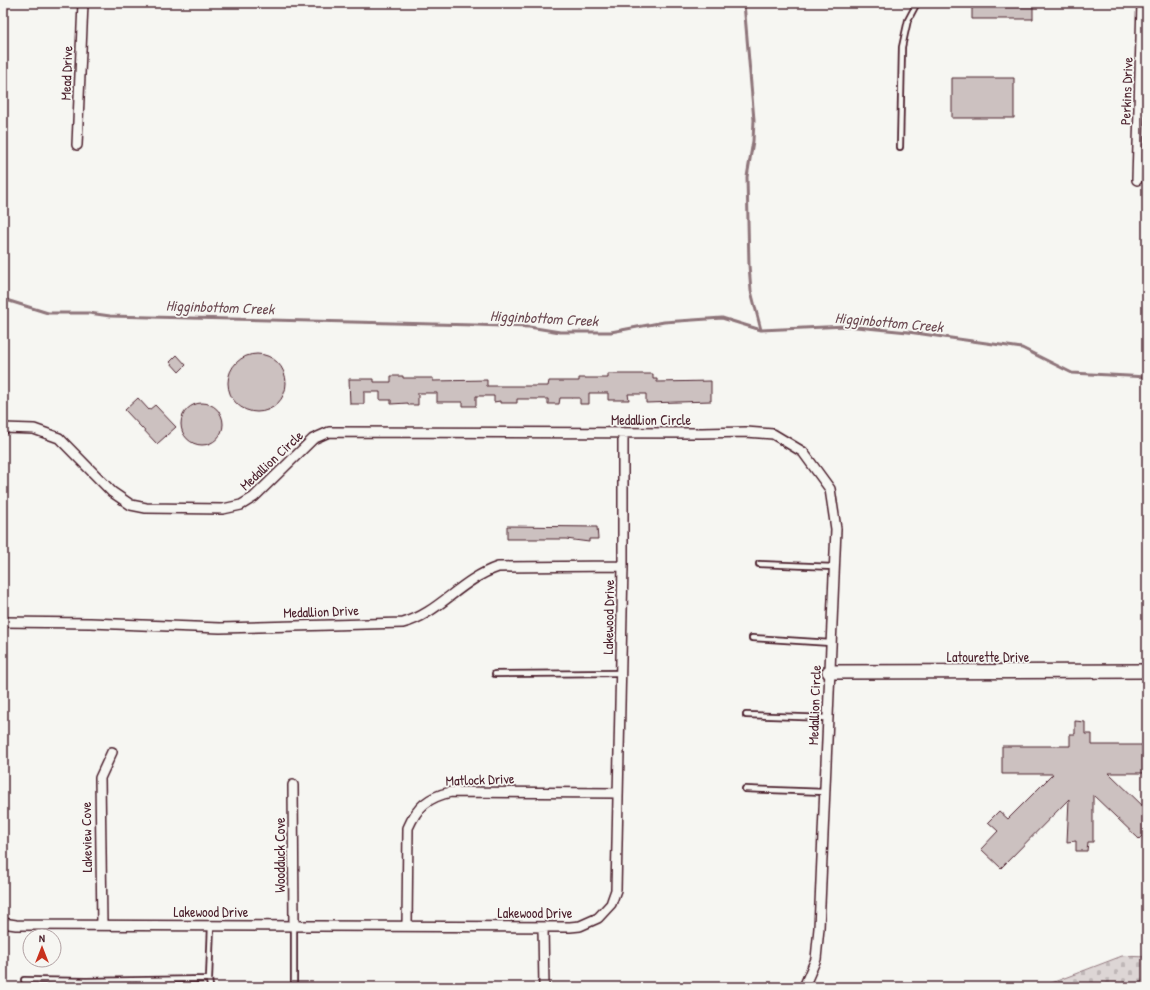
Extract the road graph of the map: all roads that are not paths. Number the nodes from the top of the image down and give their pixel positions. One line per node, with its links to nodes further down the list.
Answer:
1 (83, 3): 4 (street, Mead Drive)
2 (917, 3): 5 (lane)
3 (1142, 3): 6 (street, Perkins Drive)
4 (77, 145)
5 (900, 147)
6 (1137, 180)
7 (3, 428): 8 (street, Medallion Circle)
8 (623, 433): 10 (street, Lakewood Drive); 11 (street, Medallion Circle)
9 (759, 564): 11 (lane)
10 (623, 566): 12 (street, Medallion Drive); 17 (street, Lakewood Drive)
11 (834, 568): 14 (street, Medallion Circle)
12 (3, 622)
13 (752, 638): 14 (lane)
14 (831, 643): 16 (street, Medallion Circle)
15 (1147, 671): 16 (street, Latourette Drive)
16 (829, 672): 20 (street, Medallion Circle)
17 (621, 673): 18 (lane); 25 (street, Lakewood Drive)
18 (495, 674)
19 (746, 715): 20 (lane)
20 (827, 718): 24 (street, Medallion Circle)
21 (112, 752): 27 (street, Lakeview Cove)
22 (293, 785): 29 (street, Woodduck Cove)
23 (745, 789): 24 (lane)
24 (824, 792): 39 (street, Medallion Circle)
25 (618, 793): 30 (street, Matlock Drive); 31 (street, Lakewood Drive)
26 (3, 922): 27 (street, Lakewood Drive)
27 (102, 925): 28 (street, Lakewood Drive)
28 (211, 925): 29 (street, Lakewood Drive); 32 (lane)
29 (294, 925): 30 (street, Lakewood Drive); 37 (lane)
30 (407, 925): 31 (street, Lakewood Drive)
31 (543, 928): 38 (street)
32 (209, 979): 34 (lane); 36 (lane)
33 (24, 980): 34 (lane)
34 (86, 981): 35 (lane)
35 (86, 987)
36 (210, 987)
37 (294, 987)
38 (544, 987)
39 (804, 987)

